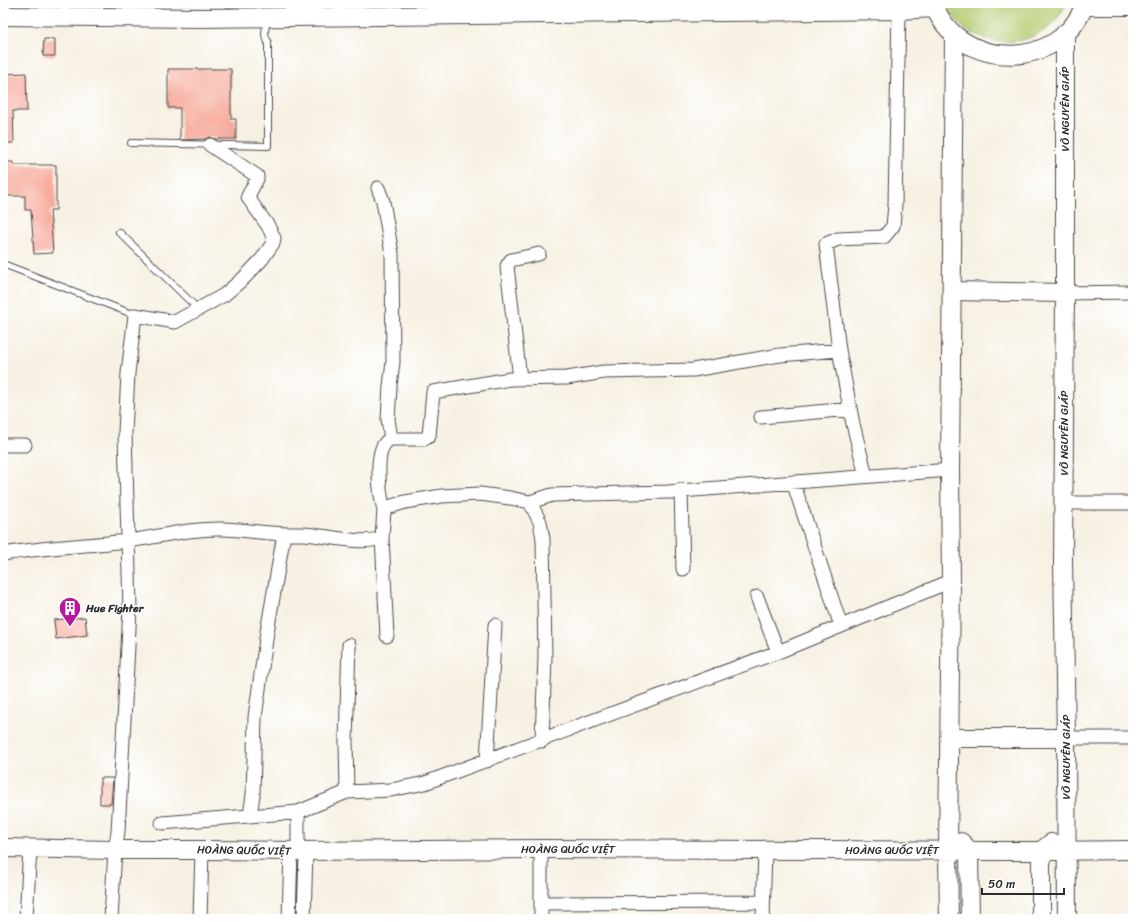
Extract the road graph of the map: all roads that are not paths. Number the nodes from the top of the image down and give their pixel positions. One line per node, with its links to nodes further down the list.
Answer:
1 (1084, 5): 3 (street); 9 (street)
2 (934, 6): 6 (street); 10 (street)
3 (1133, 6)
4 (541, 8): 5 (street); 6 (street)
5 (304, 10): 7 (street)
6 (900, 10): 22 (street)
7 (274, 12): 8 (street); 12 (lane)
8 (3, 16)
9 (1065, 33): 10 (street); 19 (street, VÕ NGUYÊN GIÁP)
10 (954, 34): 17 (street)
11 (131, 144): 12 (lane)
12 (210, 145): 20 (street)
13 (378, 188): 26 (street)
14 (120, 232): 20 (lane)
15 (539, 254): 23 (street)
16 (3, 264): 21 (lane)
17 (952, 291): 19 (street); 29 (street)
18 (1133, 292): 19 (street)
19 (1065, 293): 35 (street, VÕ NGUYÊN GIÁP)
20 (198, 309): 21 (street)
21 (135, 315): 39 (street)
22 (839, 350): 23 (street); 24 (street)
23 (520, 379): 26 (street)
24 (850, 409): 25 (street); 30 (street)
25 (761, 417)
26 (391, 439): 36 (street)
27 (3, 445): 28 (street)
28 (26, 445)
29 (950, 470): 30 (street); 42 (street)
30 (866, 476): 31 (street)
31 (793, 482): 32 (street); 45 (street)
32 (681, 490): 33 (street); 41 (street)
33 (530, 502): 36 (street); 52 (street)
34 (1133, 503): 35 (street)
35 (1063, 504): 50 (street, VÕ NGUYÊN GIÁP)
36 (384, 510): 38 (street)
37 (284, 534): 38 (street); 39 (street); 56 (street)
38 (382, 537): 46 (street)
39 (128, 541): 40 (street); 64 (street)
40 (3, 554)
41 (683, 569)
42 (951, 581): 45 (street); 49 (street)
43 (757, 597): 48 (street)
44 (495, 625): 53 (street)
45 (841, 626): 48 (street)
46 (387, 636)
47 (349, 645): 54 (street)
48 (778, 652): 52 (street)
49 (949, 738): 50 (street); 58 (street)
50 (1066, 738): 51 (street); 59 (street, VÕ NGUYÊN GIÁP)
51 (1133, 738)
52 (542, 741): 53 (street)
53 (487, 761): 54 (street)
54 (347, 792): 55 (street)
55 (298, 812): 56 (street); 69 (street)
56 (250, 816): 57 (street)
57 (162, 823)
58 (948, 828): 66 (street); 67 (street)
59 (1066, 841): 68 (street); 70 (street); 83 (street, VÕ NGUYÊN GIÁP)
60 (3, 848): 61 (street, HOÀNG QUỐC VIỆT)
61 (30, 848): 64 (street, HOÀNG QUỐC VIỆT); 73 (street)
62 (541, 849): 63 (street, HOÀNG QUỐC VIỆT); 69 (street, HOÀNG QUỐC VIỆT); 72 (street)
63 (765, 849): 66 (street, HOÀNG QUỐC VIỆT); 71 (street)
64 (116, 850): 65 (street, HOÀNG QUỐC VIỆT); 74 (street)
65 (202, 850): 69 (street, HOÀNG QUỐC VIỆT); 75 (street)
66 (948, 850): 67 (street, HOÀNG QUỐC VIỆT); 80 (street)
67 (968, 850): 70 (street, HOÀNG QUỐC VIỆT); 81 (street)
68 (1133, 850)
69 (298, 851): 76 (street); 77 (street)
70 (1041, 851): 82 (street)
71 (763, 902): 72 (street); 79 (street)
72 (541, 903): 78 (street)
73 (26, 919)
74 (111, 919)
75 (200, 919)
76 (289, 919)
77 (304, 919)
78 (541, 919)
79 (763, 919)
80 (949, 919)
81 (970, 919)
82 (1041, 919)
83 (1067, 919)

